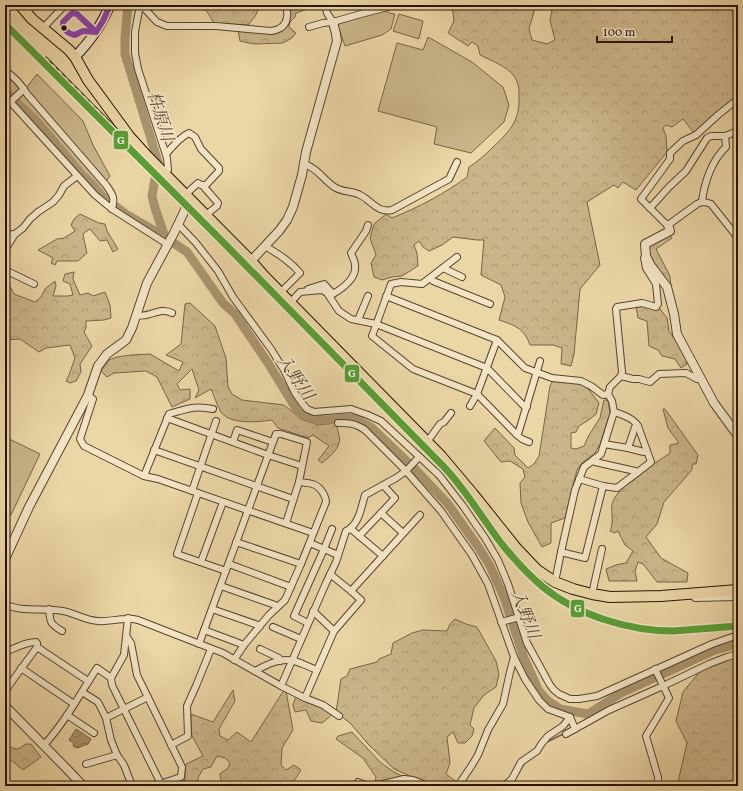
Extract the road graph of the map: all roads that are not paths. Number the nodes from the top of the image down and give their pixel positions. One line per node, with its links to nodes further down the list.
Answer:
1 (20, 5): 10 (main road)
2 (65, 5): 10 (street)
3 (110, 5): 11 (main road)
4 (289, 5): 7 (street)
5 (325, 5): 8 (street)
6 (390, 5): 8 (street)
7 (140, 6): 20 (street)
8 (333, 22): 9 (street); 22 (street)
9 (309, 27)
10 (43, 28): 11 (main road)
11 (75, 57): 23 (main road)
12 (5, 71): 13 (street)
13 (23, 90): 16 (street); 29 (street)
14 (5, 96): 16 (street)
15 (738, 99): 28 (street)
16 (11, 101): 17 (street); 24 (street)
17 (5, 109)
18 (738, 131): 19 (street)
19 (726, 136): 27 (street); 28 (street)
20 (166, 154): 23 (street); 25 (street)
21 (457, 162): 22 (street)
22 (304, 164): 38 (street)
23 (165, 174): 26 (main road)
24 (76, 176): 29 (street); 35 (street)
25 (204, 185): 26 (street); 30 (street)
26 (188, 196): 30 (main road); 33 (street)
27 (702, 202): 32 (street); 36 (street)
28 (650, 208): 32 (street)
29 (112, 209): 37 (street)
30 (206, 215): 42 (main road)
31 (368, 225): 48 (street)
32 (668, 225): 40 (street)
33 (176, 227): 37 (street); 88 (street)
34 (5, 234): 35 (street)
35 (15, 234): 39 (street)
36 (738, 238)
37 (167, 244): 55 (street)
38 (265, 246): 42 (street); 49 (street)
39 (5, 250)
40 (646, 256): 62 (street); 63 (street)
41 (457, 257): 43 (street)
42 (251, 261): 49 (main road)
43 (443, 268): 45 (street); 46 (street)
44 (5, 270): 47 (street)
45 (462, 277)
46 (430, 278): 51 (street); 53 (street)
47 (34, 284)
48 (312, 289): 52 (street); 56 (street)
49 (281, 292): 52 (main road)
50 (368, 296): 56 (street)
51 (386, 296): 57 (street); 58 (street)
52 (291, 302): 81 (main road)
53 (490, 304)
54 (172, 313): 55 (street)
55 (136, 316): 66 (street)
56 (358, 320): 57 (street)
57 (376, 324): 60 (street); 64 (street)
58 (498, 340): 60 (street); 61 (street)
59 (540, 361): 61 (street)
60 (487, 368): 64 (street); 68 (street)
61 (536, 373): 65 (street); 68 (street)
62 (621, 376): 63 (street); 65 (street)
63 (700, 378): 78 (street)
64 (477, 394): 67 (street); 77 (street)
65 (608, 394): 70 (street)
66 (88, 395): 94 (street); 118 (street)
67 (470, 406)
68 (527, 407): 77 (street)
69 (213, 409): 72 (street)
70 (614, 412): 75 (street); 83 (street)
71 (451, 413): 81 (street)
72 (167, 418): 76 (street); 85 (street)
73 (216, 421): 76 (street)
74 (338, 423): 92 (street)
75 (638, 426): 84 (street); 86 (street)
76 (212, 434): 79 (street); 91 (street)
77 (517, 435): 82 (street)
78 (738, 436)
79 (233, 442): 80 (street); 87 (street)
80 (273, 442): 87 (street); 90 (street)
81 (426, 442): 126 (main road)
82 (528, 442)
83 (604, 444): 84 (street); 89 (street)
84 (628, 448): 86 (street)
85 (154, 450): 91 (street); 94 (street)
86 (647, 451): 93 (street)
87 (268, 455): 90 (street); 98 (street)
88 (419, 457): 92 (street); 139 (street)
89 (593, 461): 93 (street); 95 (street)
90 (302, 466): 96 (street)
91 (201, 467): 98 (street); 100 (street)
92 (406, 471): 97 (street); 141 (street)
93 (637, 473): 99 (street)
94 (144, 476): 100 (street)
95 (579, 480): 99 (street); 117 (street)
96 (299, 482): 102 (street); 110 (street)
97 (383, 485): 105 (street); 109 (street)
98 (256, 486): 102 (street); 104 (street)
99 (603, 486): 117 (street)
100 (192, 491): 101 (street)
101 (198, 493): 103 (street); 121 (street)
102 (293, 499): 107 (street)
103 (223, 502): 104 (street); 121 (street)
104 (248, 511): 107 (street); 113 (street)
105 (381, 513): 111 (street); 112 (street)
106 (420, 515): 111 (street)
107 (286, 523): 110 (street)
108 (332, 529): 115 (street)
109 (351, 529): 112 (street); 119 (street)
110 (313, 533): 114 (street)
111 (403, 533): 120 (street)
112 (359, 536): 120 (street)
113 (236, 542): 122 (street); 123 (street)
114 (310, 543): 115 (street); 123 (street)
115 (324, 549): 119 (street); 142 (street)
116 (602, 549): 132 (street)
117 (561, 552): 126 (street)
118 (6, 555)
119 (338, 555): 125 (street)
120 (383, 556): 130 (street)
121 (201, 562): 124 (street)
122 (229, 564): 124 (street); 128 (street)
123 (301, 564): 128 (street)
124 (226, 571): 127 (street)
125 (330, 574): 130 (street); 138 (street)
126 (555, 582): 132 (main road)
127 (221, 586): 135 (street); 136 (street)
128 (291, 587): 135 (street)
129 (738, 590): 131 (main road)
130 (351, 591): 147 (street)
131 (694, 593): 132 (main road); 133 (street)
132 (592, 594)
133 (738, 596)
134 (5, 604): 137 (street)
135 (277, 607): 143 (street)
136 (212, 608): 143 (street); 145 (street)
137 (49, 609): 140 (street); 146 (street)
138 (313, 611): 142 (street); 147 (street)
139 (520, 617): 141 (street); 163 (street)
140 (128, 618): 149 (street); 151 (street)
141 (501, 622): 158 (street)
142 (308, 623): 150 (street)
143 (260, 626): 152 (street)
144 (273, 627): 150 (street)
145 (204, 630): 151 (street); 152 (street)
146 (62, 631)
147 (334, 631): 164 (street)
148 (738, 635): 163 (street)
149 (126, 636): 166 (street); 172 (street)
150 (301, 639): 160 (street)
151 (199, 644): 154 (street)
152 (244, 645): 159 (street)
153 (37, 647): 156 (street); 162 (street); 167 (street)
154 (211, 649): 159 (street); 183 (street)
155 (260, 649): 161 (street)
156 (5, 652)
157 (738, 654): 169 (street)
158 (514, 658): 180 (street); 193 (street)
159 (234, 660): 165 (street)
160 (292, 660): 161 (street); 164 (street); 168 (street)
161 (280, 661): 165 (street)
162 (21, 668): 170 (street); 174 (street)
163 (655, 669): 169 (street)
164 (317, 670): 173 (street)
165 (255, 671): 168 (street)
166 (111, 678): 167 (street); 176 (street)
167 (88, 681): 171 (street)
168 (281, 686): 173 (street)
169 (663, 686): 180 (street); 195 (street)
170 (5, 691)
171 (82, 692): 174 (street); 179 (street)
172 (148, 696): 176 (street); 183 (street)
173 (305, 698): 178 (street)
174 (74, 704): 177 (street)
175 (5, 706): 184 (street)
176 (124, 708): 179 (street); 188 (street)
177 (67, 715): 181 (street); 184 (street)
178 (339, 716)
179 (106, 718): 185 (street)
180 (573, 724): 182 (street); 194 (street)
181 (94, 733)
182 (566, 734)
183 (171, 744): 188 (street)
184 (44, 745): 189 (street)
185 (117, 755): 186 (street); 190 (street)
186 (86, 764)
187 (358, 782): 192 (street)
188 (161, 784): 191 (street)
189 (83, 786)
190 (132, 786)
191 (154, 786)
192 (428, 786)
193 (458, 786)
194 (504, 786)
195 (658, 786)

